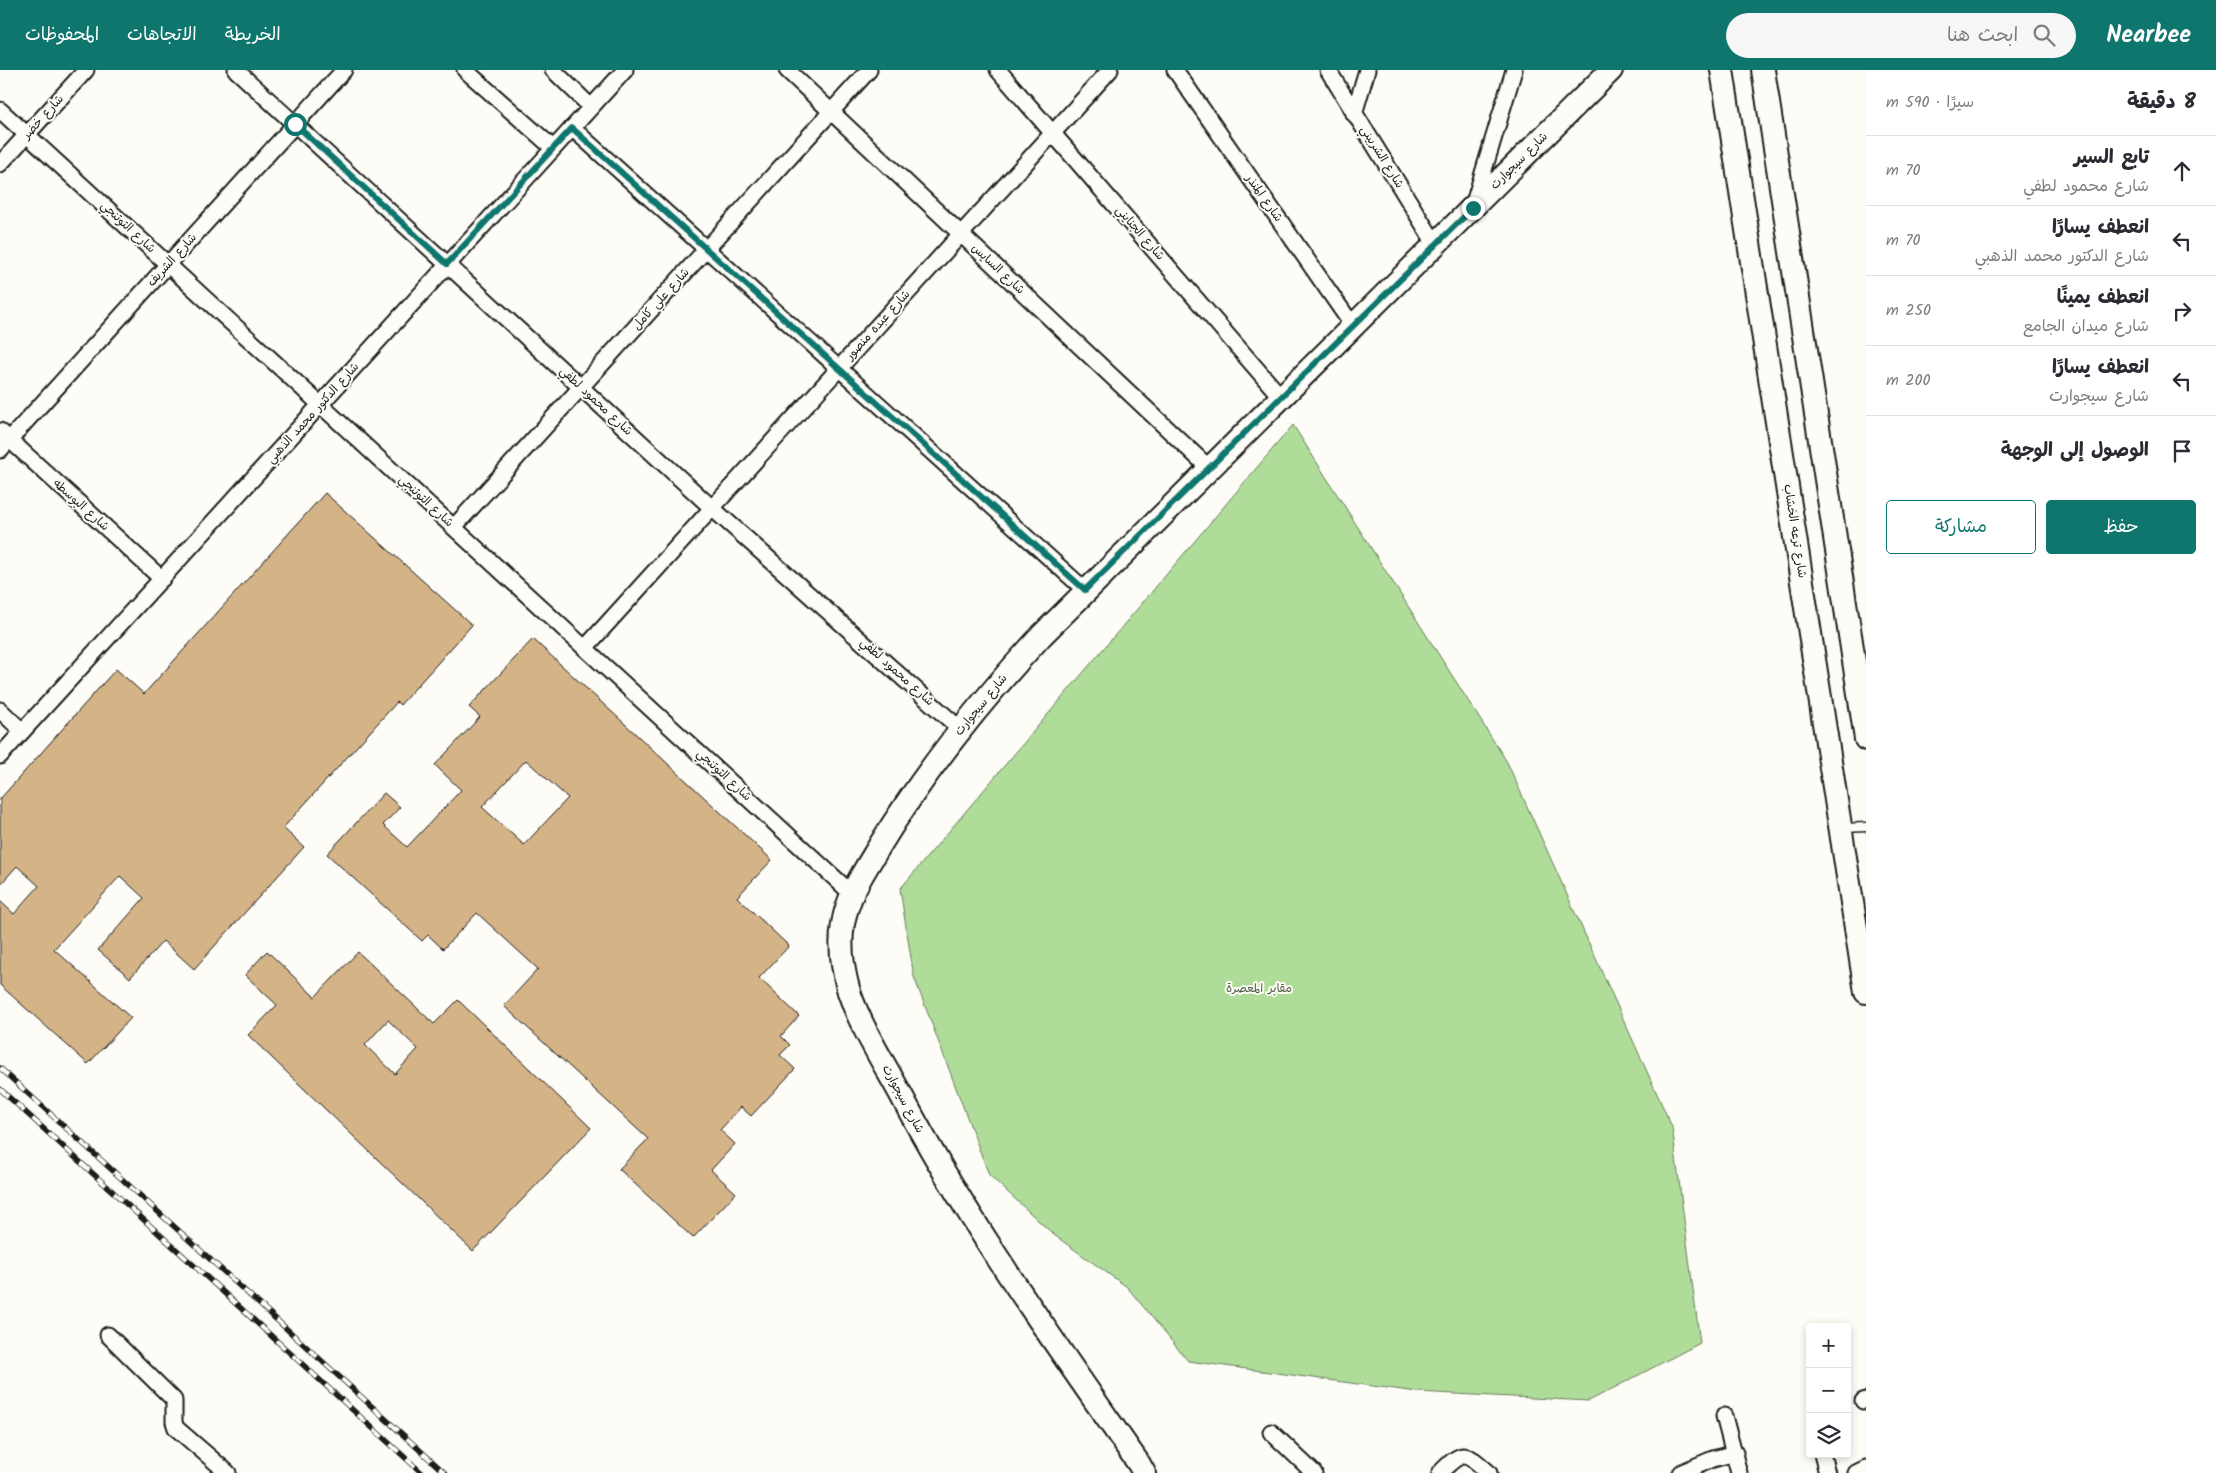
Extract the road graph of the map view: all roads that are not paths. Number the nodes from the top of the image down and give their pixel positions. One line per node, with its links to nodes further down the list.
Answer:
1 (86, 70): 25 (street, شارع خضر)
2 (236, 70): 22 (street, شارع محمود لطفي)
3 (344, 70): 22 (street, شارع الشريف)
4 (465, 70): 26 (street)
5 (553, 70): 18 (street)
6 (625, 70): 18 (street, شارع الدكتور محمد الذهبي)
7 (788, 70): 20 (street, شارع السايس)
8 (869, 70): 20 (street, شارع علي كامل)
9 (998, 70): 24 (street, شارع الجنايني)
10 (1110, 70): 24 (street, شارع عبده منصور)
11 (1175, 70): 34 (street, شارع المنذر)
12 (1328, 70): 21 (street, شارع الشربيني)
13 (1366, 70): 21 (street)
14 (1514, 70): 28 (street)
15 (1611, 70): 28 (street, شارع سيجوارت)
16 (1763, 70): 49 (street)
17 (1727, 71): 52 (street, شارع ترعه الخشاب)
18 (591, 107): 23 (street, شارع الدكتور محمد الذهبي)
19 (0, 110): 25 (street, شارع التوتنجي)
20 (831, 111): 29 (street, شارع السايس); 31 (street, شارع علي كامل)
21 (1354, 114): 30 (street, شارع الشربيني)
22 (295, 124): 32 (street, شارع الشريف); 33 (street, شارع محمود لطفي)
23 (572, 128): 26 (street, شارع الدكتور محمد الذهبي); 31 (street)
24 (1053, 132): 29 (street, شارع عبده منصور); 37 (street, شارع الجنايني)
25 (27, 135): 27 (street, شارع خضر); 32 (street, شارع التوتنجي)
26 (554, 148): 33 (street, شارع الدكتور محمد الذهبي)
27 (0, 164)
28 (1473, 208): 30 (street, شارع سيجوارت)
29 (961, 234): 35 (street, شارع عبده منصور); 40 (street, شارع السايس)
30 (1436, 244): 34 (street, شارع سيجوارت)
31 (707, 249): 35 (street); 36 (street, شارع علي كامل)
32 (168, 264): 38 (street, شارع التوتنجي); 39 (street, شارع الشريف)
33 (447, 264): 36 (street, شارع محمود لطفي); 38 (street, شارع الدكتور محمد الذهبي)
34 (1353, 326): 37 (street, شارع سيجوارت)
35 (839, 368): 41 (street, شارع عبده منصور); 44 (street)
36 (581, 387): 41 (street, شارع محمود لطفي); 42 (street, شارع علي كامل)
37 (1280, 396): 40 (street, شارع سيجوارت)
38 (320, 404): 42 (street, شارع التوتنجي); 43 (street, شارع الدكتور محمد الذهبي)
39 (3, 440): 43 (street, شارع البوسطه)
40 (1209, 468): 44 (street, شارع سيجوارت)
41 (712, 508): 45 (street, شارع عبده منصور); 47 (street, شارع محمود لطفي)
42 (454, 527): 45 (street, شارع التوتنجي)
43 (162, 578): 48 (street, شارع الدكتور محمد الذهبي)
44 (1085, 590): 47 (street, شارع سيجوارت)
45 (585, 648): 53 (street, شارع التوتنجي)
46 (0, 710): 48 (street)
47 (960, 728): 53 (street, شارع سيجوارت)
48 (22, 731): 50 (street, شارع الدكتور محمد الذهبي)
49 (1866, 739)
50 (0, 756)
51 (1866, 827): 52 (lane)
52 (1842, 828): 54 (street, شارع ترعه الخشاب)
53 (851, 893): 62 (street, شارع سيجوارت)
54 (1866, 992)
55 (108, 1335): 61 (street)
56 (1724, 1416): 58 (street)
57 (1271, 1432): 63 (street)
58 (1735, 1453): 66 (street); 67 (street)
59 (1823, 1458): 68 (street)
60 (1866, 1468): 69 (street)
61 (228, 1473)
62 (1144, 1473)
63 (1314, 1473)
64 (1440, 1473): 65 (street)
65 (1489, 1473)
66 (1680, 1473)
67 (1739, 1473)
68 (1827, 1473)
69 (1856, 1473)

